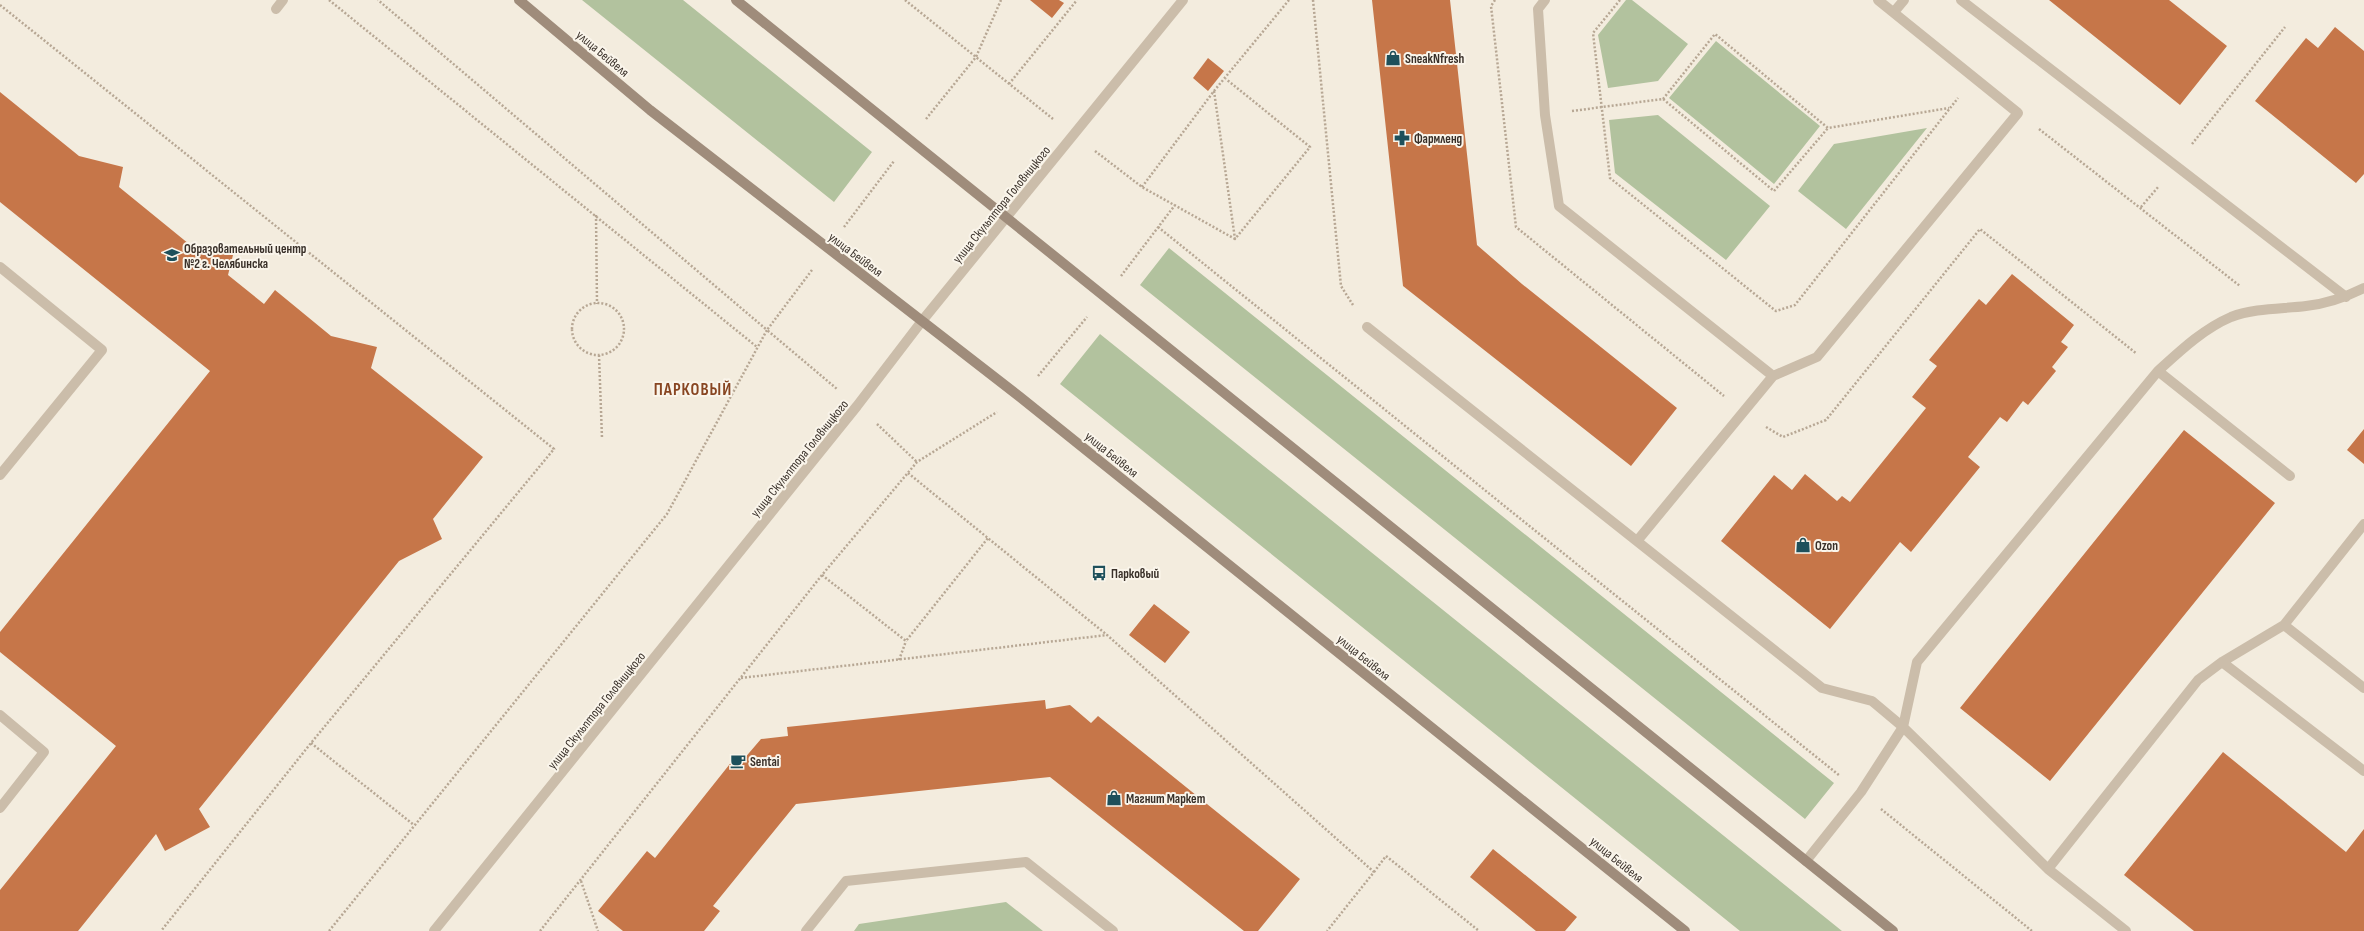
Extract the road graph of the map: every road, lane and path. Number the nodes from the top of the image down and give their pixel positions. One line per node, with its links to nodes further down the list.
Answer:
1 (283, 0): 19 (street)
2 (329, 0): 39 (path)
3 (378, 0): 52 (path)
4 (519, 0): 43 (main road, улица Бейвеля)
5 (736, 0): 34 (main road)
6 (905, 0): 22 (path)
7 (1000, 0): 22 (path)
8 (1077, 0): 25 (path)
9 (1183, 0): 33 (street, улица Скульптора Головницкого)
10 (1289, 0): 24 (path)
11 (1313, 0): 51 (path)
12 (1495, 0): 59 (path)
13 (1545, 0): 31 (street)
14 (1620, 0): 28 (path)
15 (1878, 0): 20 (street)
16 (1904, 0): 20 (street)
17 (1961, 0): 35 (street)
18 (0, 5): 78 (path)
19 (276, 9)
20 (1894, 12): 23 (street)
21 (2285, 27): 35 (path)
22 (976, 57): 25 (path); 34 (path)
23 (1974, 78): 29 (path); 30 (street)
24 (1226, 79): 26 (path); 42 (path)
25 (1009, 84): 33 (path)
26 (1214, 91): 36 (path); 42 (path)
27 (1663, 99): 28 (path); 32 (path); 32 (path)
28 (1602, 107): 29 (path); 31 (path)
29 (1949, 108): 32 (path)
30 (2018, 113): 38 (path); 56 (street)
31 (1545, 115): 56 (street)
32 (1828, 128)
33 (1073, 135): 36 (path); 40 (street, улица Скульптора Головницкого)
34 (909, 139): 40 (main road); 43 (path)
35 (2174, 167): 38 (path); 47 (street)
36 (1142, 187): 37 (path)
37 (1175, 205): 41 (path); 42 (path)
38 (2141, 207): 49 (path)
39 (596, 216): 48 (path); 53 (path)
40 (1006, 218): 46 (main road); 50 (street, улица Скульптора Головницкого)
41 (1158, 227): 46 (path); 80 (path)
42 (1235, 239)
43 (828, 249): 50 (main road, улица Бейвеля); 52 (path)
44 (0, 267): 63 (street)
45 (2364, 288): 47 (street)
46 (1106, 296): 57 (path); 83 (main road)
47 (2346, 297): 49 (street)
48 (596, 304): 54 (path); 54 (path)
49 (2269, 308): 55 (street)
50 (922, 321): 57 (main road, улица Бейвеля); 58 (street, улица Скульптора Головницкого)
51 (1367, 327): 67 (street)
52 (767, 330): 53 (path); 58 (path)
53 (757, 348): 82 (path)
54 (599, 354): 60 (path)
55 (2158, 371): 59 (path); 64 (street); 77 (street)
56 (1773, 376): 59 (street)
57 (1020, 397): 61 (path); 96 (main road, улица Бейвеля)
58 (857, 406): 61 (path); 89 (street, улица Скульптора Головницкого)
59 (1744, 412): 67 (street)
60 (602, 438)
61 (917, 462): 62 (path)
62 (908, 473): 66 (path); 68 (path)
63 (0, 475)
64 (2290, 476)
65 (2364, 524): 69 (street)
66 (988, 538): 70 (path); 71 (path)
67 (1637, 541): 77 (street)
68 (822, 575): 71 (path); 74 (path)
69 (2284, 625): 73 (street); 75 (street)
70 (1107, 635): 72 (path); 85 (path)
71 (906, 641): 72 (path)
72 (899, 660): 74 (path)
73 (2222, 662): 79 (street); 84 (street)
74 (740, 678): 86 (path)
75 (2364, 688)
76 (0, 715): 81 (street)
77 (1903, 727): 80 (street); 84 (street)
78 (311, 743): 82 (path); 87 (path)
79 (2364, 771)
80 (1860, 792): 83 (street); 98 (path)
81 (0, 808)
82 (414, 825): 88 (path)
83 (1806, 861): 97 (main road)
84 (2048, 869): 99 (street)
85 (1374, 872): 94 (path); 95 (path)
86 (580, 880): 90 (path); 91 (path)
87 (161, 931)
88 (329, 931)
89 (434, 931)
90 (540, 931)
91 (598, 931)
92 (806, 931): 93 (street)
93 (1113, 931)
94 (1327, 931)
95 (1479, 931)
96 (1685, 931)
97 (1893, 931)
98 (2032, 931)
99 (2126, 931)

